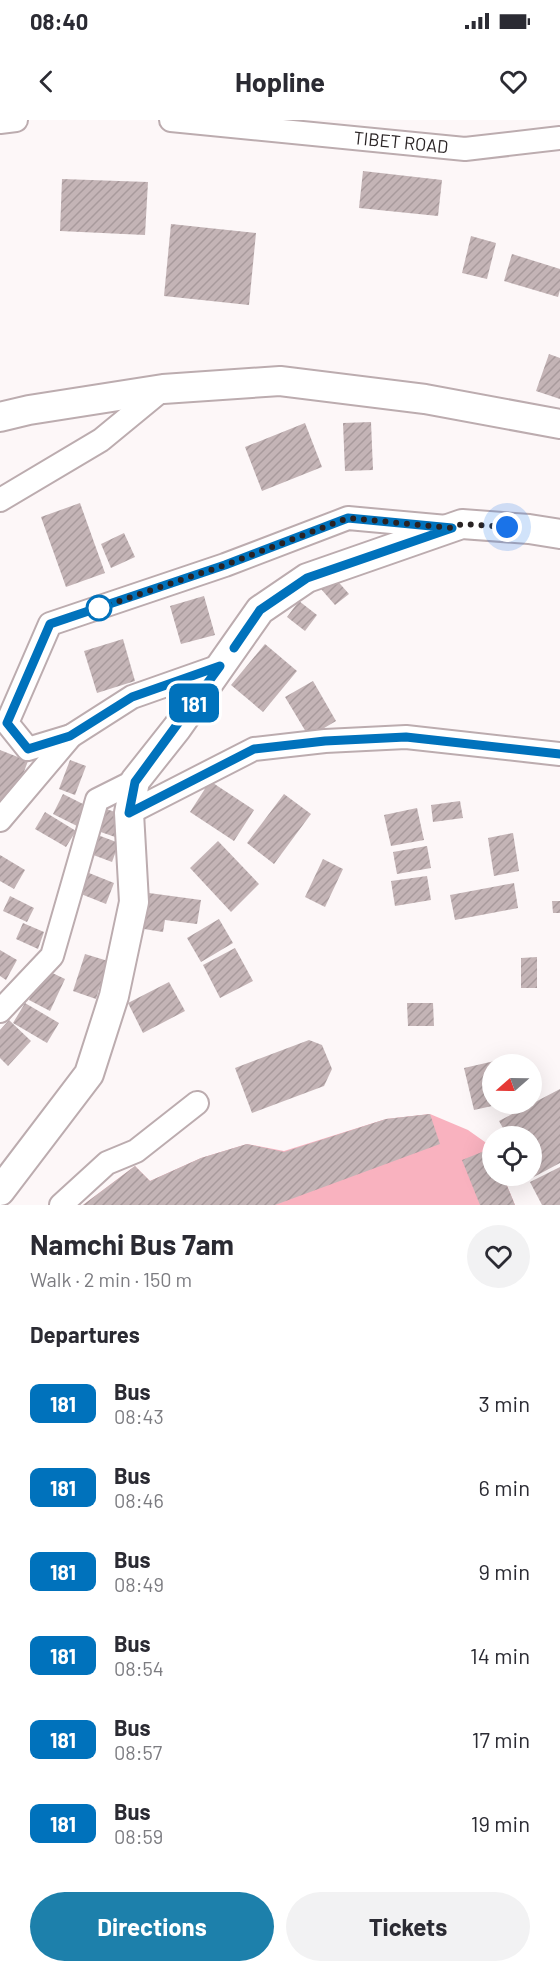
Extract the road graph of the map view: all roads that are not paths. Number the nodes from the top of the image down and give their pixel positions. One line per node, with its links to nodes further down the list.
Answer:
1 (16, 120): 3 (street)
2 (171, 120): 4 (street, TIBET ROAD)
3 (0, 122)
4 (560, 138)
5 (163, 389): 6 (main road); 7 (main road); 8 (street)
6 (0, 417)
7 (560, 424)
8 (0, 500)
9 (452, 528): 10 (main road); 11 (main road); 12 (street)
10 (560, 534)
11 (220, 666): 12 (street); 14 (main road)
12 (70, 736): 16 (street)
13 (560, 754): 15 (street)
14 (135, 782): 15 (main road); 17 (street)
15 (129, 813): 19 (main road)
16 (0, 820)
17 (0, 1011)
18 (196, 1103): 20 (street)
19 (0, 1191)
20 (61, 1205)

